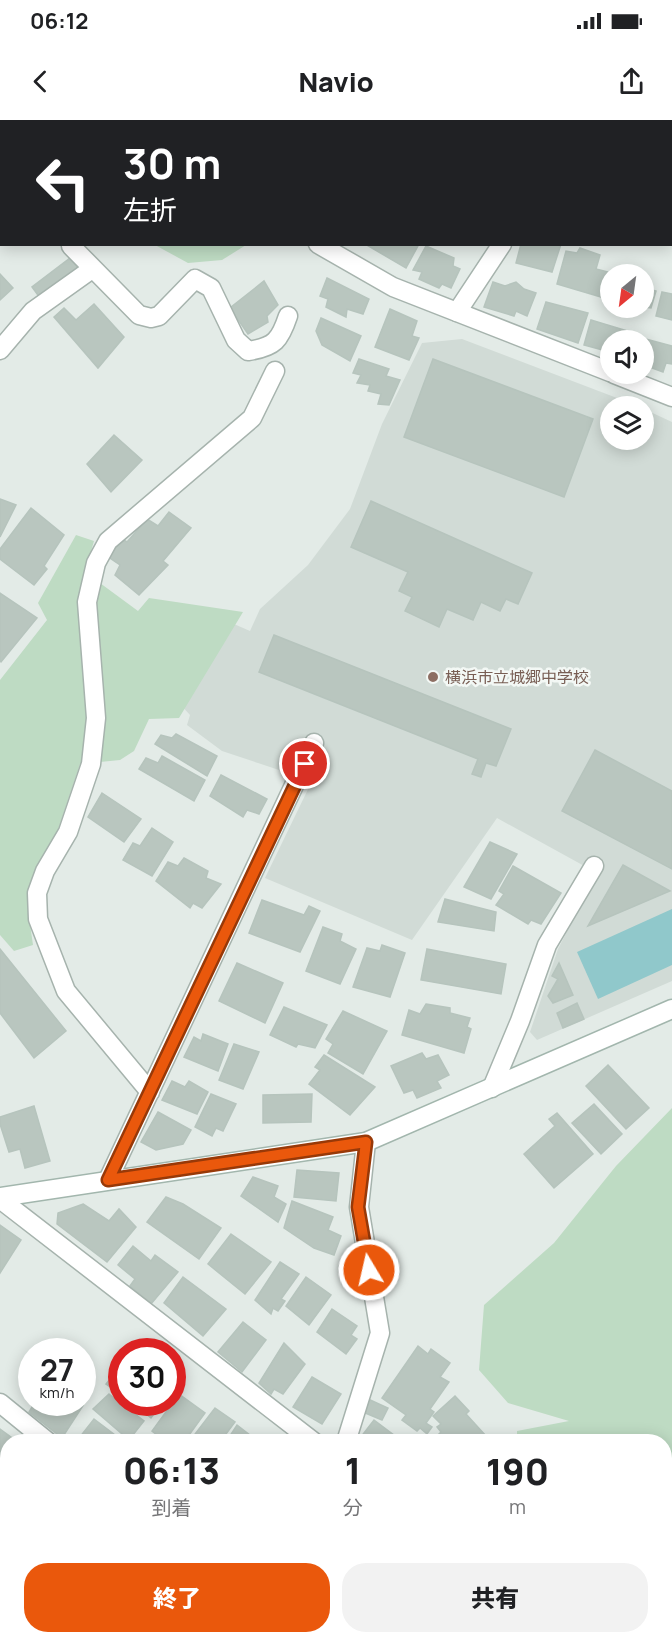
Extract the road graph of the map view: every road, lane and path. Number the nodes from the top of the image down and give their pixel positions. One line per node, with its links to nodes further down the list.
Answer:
1 (71, 246): 4 (street)
2 (321, 246): 5 (street)
3 (501, 246): 5 (street)
4 (92, 268): 6 (street); 7 (street)
5 (457, 312): 8 (street)
6 (288, 316)
7 (0, 350)
8 (600, 368)
9 (275, 371): 16 (street)
10 (640, 384): 11 (street)
11 (672, 397)
12 (314, 743): 16 (street)
13 (594, 866): 15 (street)
14 (672, 1009): 15 (street)
15 (492, 1088): 17 (street)
16 (150, 1092): 18 (street)
17 (366, 1142): 18 (street); 23 (street)
18 (108, 1180): 19 (street)
19 (0, 1198): 22 (street)
20 (0, 1403): 21 (street)
21 (38, 1434)
22 (304, 1434)
23 (348, 1434)

